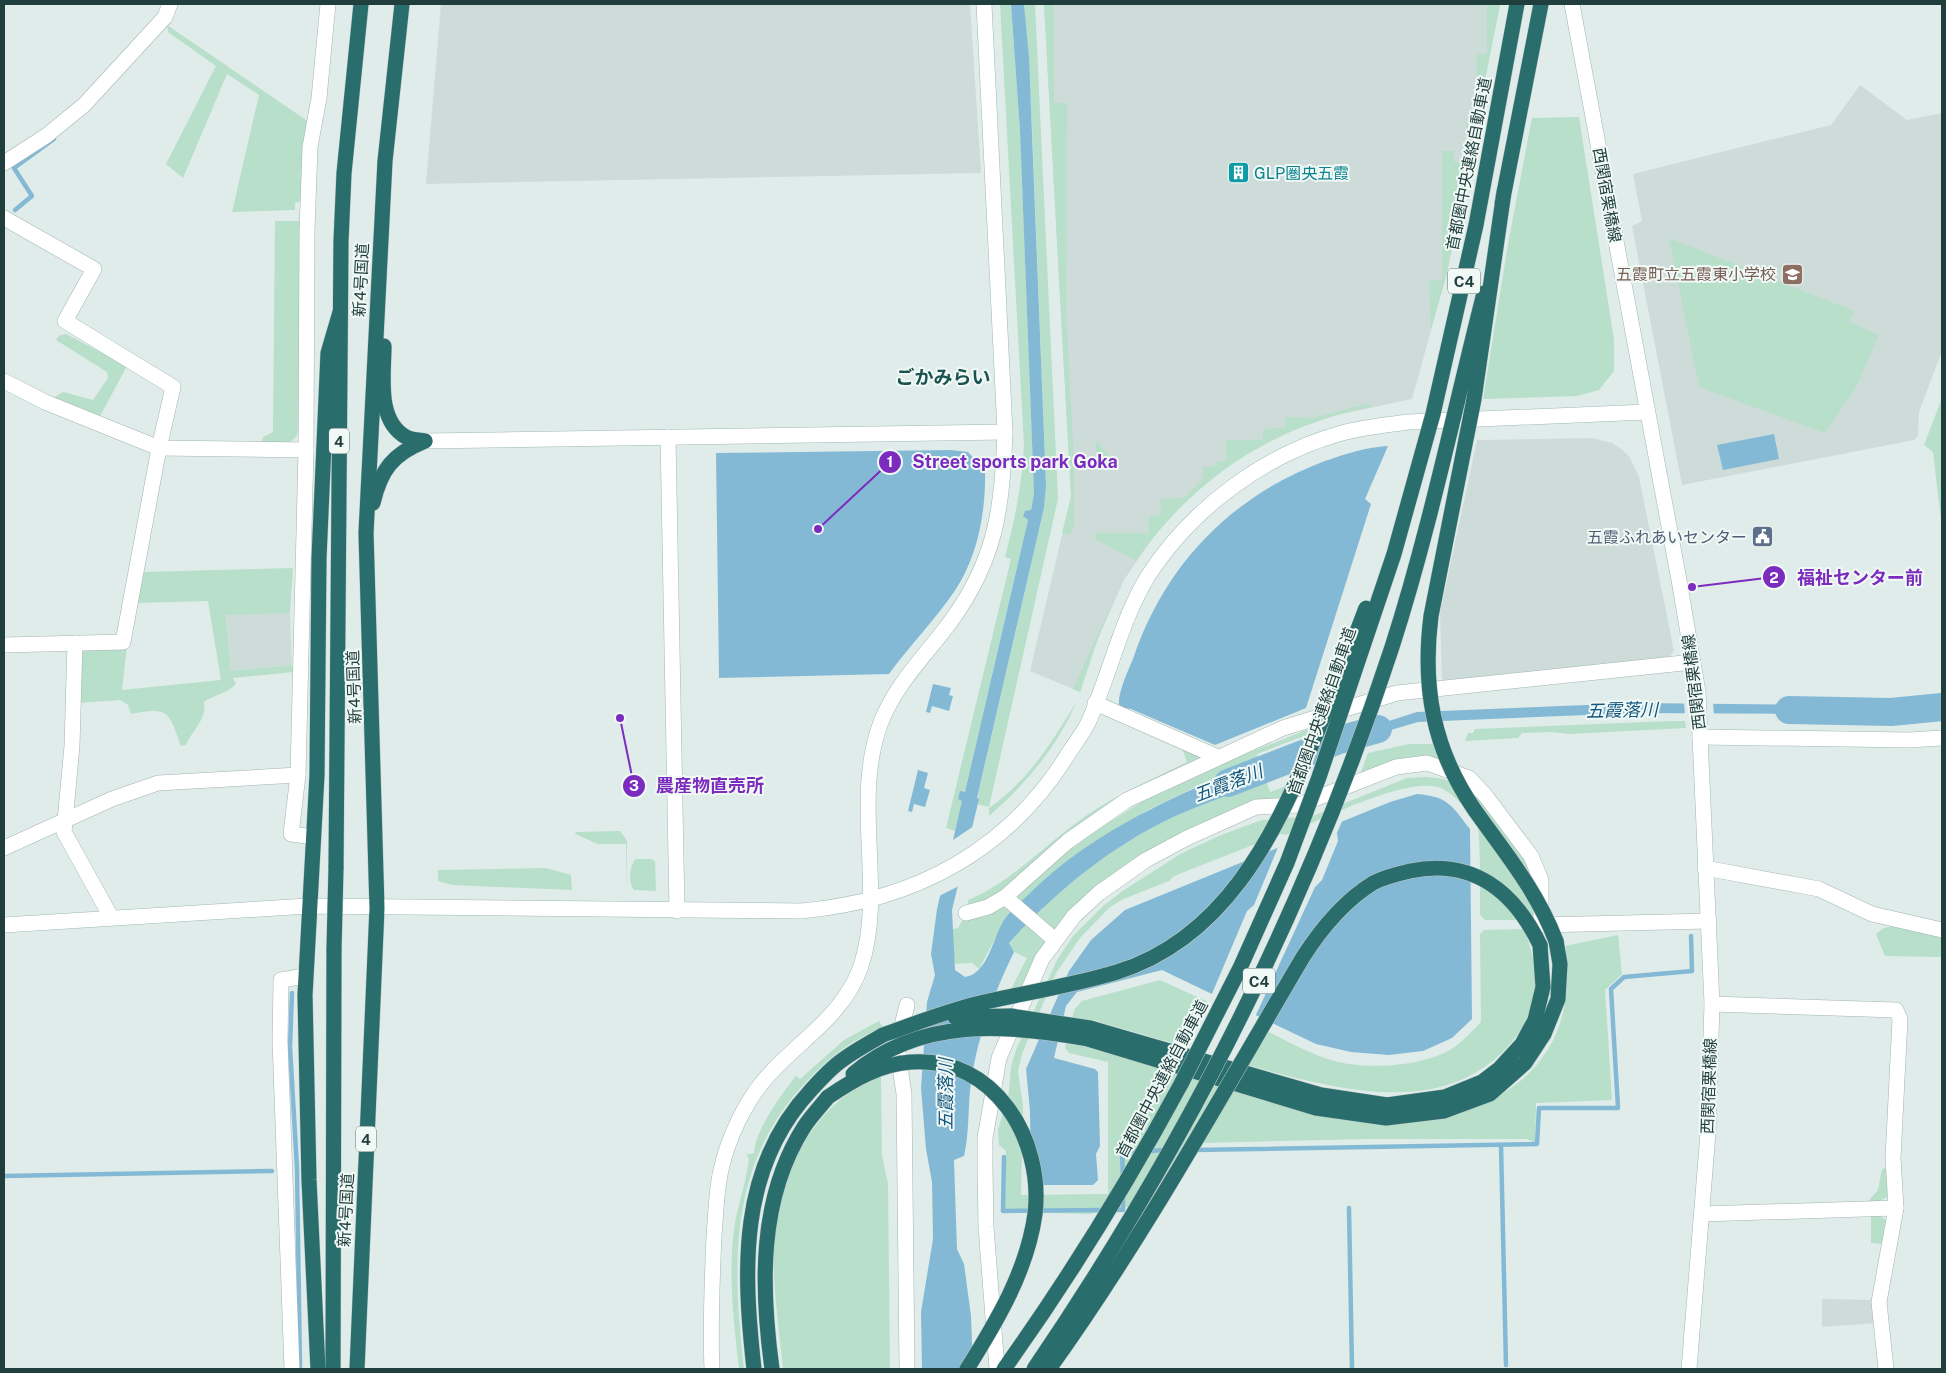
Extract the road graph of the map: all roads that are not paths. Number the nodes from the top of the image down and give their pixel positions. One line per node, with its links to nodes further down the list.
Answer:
1 (170, 4): 9 (street)
2 (328, 4): 20 (street)
3 (361, 4): 13 (highway, 新4号国道 / 4)
4 (402, 4): 12 (highway, 新4号国道 / 4)
5 (984, 4): 16 (street)
6 (1516, 4): 22 (highway, 首都圏中央連絡自動車道 / C4, bridge)
7 (1541, 4): 10 (highway, C4)
8 (1572, 4): 15 (street, 西関宿栗橋線)
9 (4, 163)
10 (1504, 192): 49 (highway, bridge); 65 (highway, C4, bridge)
11 (4, 218): 19 (street)
12 (379, 265): 18 (highway); 21 (highway, 新4号国道 / 4)
13 (340, 312): 32 (highway); 56 (highway, 新4号国道 / 4, bridge)
14 (4, 381): 19 (street)
15 (1647, 412): 25 (street, 西関宿栗橋線); 26 (street)
16 (1005, 432): 17 (street); 36 (street)
17 (668, 437): 18 (street); 39 (street)
18 (425, 441): 21 (highway)
19 (159, 448): 20 (street); 23 (street)
20 (306, 450): 30 (street)
21 (366, 533): 38 (highway, 新4号国道 / 4)
22 (1394, 554): 50 (highway, bridge); 64 (highway, 首都圏中央連絡自動車道 / C4, bridge)
23 (75, 643): 24 (street); 31 (street)
24 (4, 645)
25 (1693, 662): 27 (street, 西関宿栗橋線); 29 (street)
26 (1095, 703): 29 (street); 36 (street)
27 (1700, 733): 28 (street); 34 (street, 西関宿栗橋線)
28 (1942, 738)
29 (1218, 757): 35 (street)
30 (298, 775): 31 (street); 32 (street)
31 (65, 820): 33 (street); 41 (street)
32 (312, 837): 37 (highway)
33 (4, 848)
34 (1705, 868): 42 (street, 西関宿栗橋線); 44 (street)
35 (1005, 897): 40 (street); 45 (street)
36 (869, 901): 39 (street); 58 (street)
37 (308, 906): 38 (street); 41 (street); 46 (highway)
38 (377, 908): 39 (street); 57 (highway, 新4号国道 / 4)
39 (677, 911)
40 (966, 913)
41 (111, 917): 43 (street)
42 (1709, 921): 45 (street); 47 (street, 西関宿栗橋線)
43 (4, 925)
44 (1942, 930)
45 (1055, 940): 63 (street)
46 (305, 976): 54 (street); 55 (highway)
47 (1712, 1004): 52 (street); 53 (street, 西関宿栗橋線)
48 (907, 1005): 61 (street)
49 (1089, 1034): 50 (highway, bridge); 51 (highway, bridge); 66 (highway, bridge)
50 (883, 1035): 59 (highway)
51 (828, 1097): 60 (highway); 62 (highway, bridge)
52 (1896, 1208): 53 (street); 68 (street)
53 (1702, 1214): 67 (street, 西関宿栗橋線)
54 (292, 1369)
55 (318, 1369)
56 (333, 1369)
57 (357, 1369)
58 (712, 1369)
59 (754, 1369)
60 (772, 1369)
61 (907, 1369)
62 (968, 1369)
63 (997, 1369)
64 (1004, 1369)
65 (1034, 1369)
66 (1049, 1369)
67 (1689, 1369)
68 (1886, 1369)

